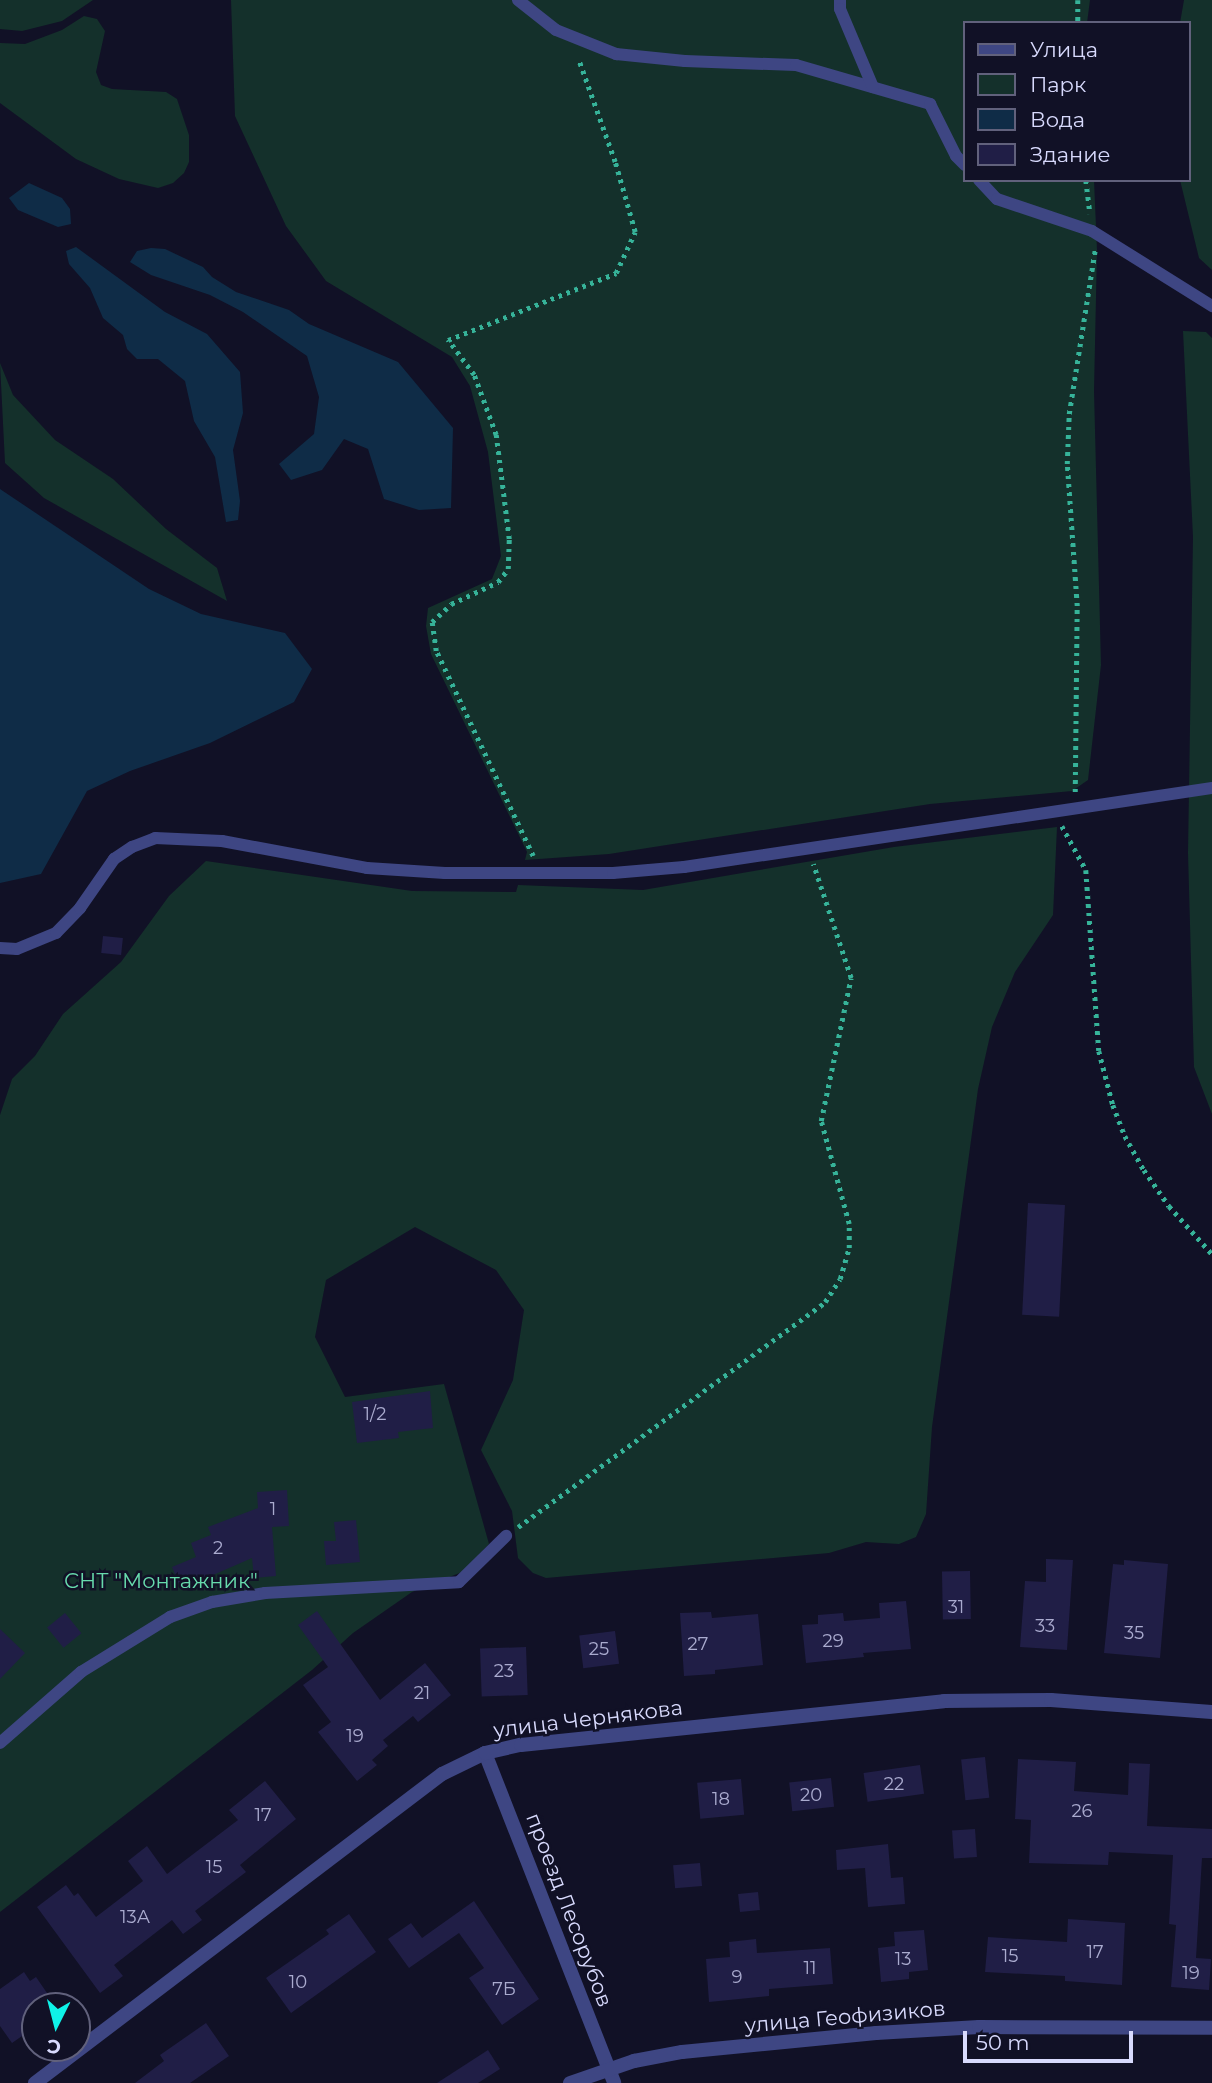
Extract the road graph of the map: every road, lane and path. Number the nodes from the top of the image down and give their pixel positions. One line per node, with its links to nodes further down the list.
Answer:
1 (517, 0): 6 (lane)
2 (840, 0): 6 (lane)
3 (1078, 0): 4 (path)
4 (1078, 21)
5 (574, 54): 16 (path)
6 (873, 87): 7 (lane)
7 (964, 164)
8 (981, 182): 10 (lane)
9 (1086, 182): 10 (path)
10 (1092, 231): 11 (lane); 13 (path)
11 (1212, 306)
12 (1212, 788): 13 (lane)
13 (1074, 810): 14 (lane)
14 (1055, 813): 15 (lane); 18 (path)
15 (807, 846): 16 (lane); 19 (path)
16 (533, 875): 17 (lane)
17 (0, 948)
18 (1212, 1254)
19 (506, 1536): 21 (lane)
20 (1212, 1712): 22 (street, улица Чернякова)
21 (0, 1743)
22 (485, 1753): 24 (street, проезд Лесорубов); 25 (street, улица Чернякова)
23 (1212, 2028): 24 (street, улица Геофизиков)
24 (608, 2068): 26 (street, улица Геофизиков); 27 (street, проезд Лесорубов)
25 (35, 2083)
26 (569, 2083)
27 (614, 2083)

